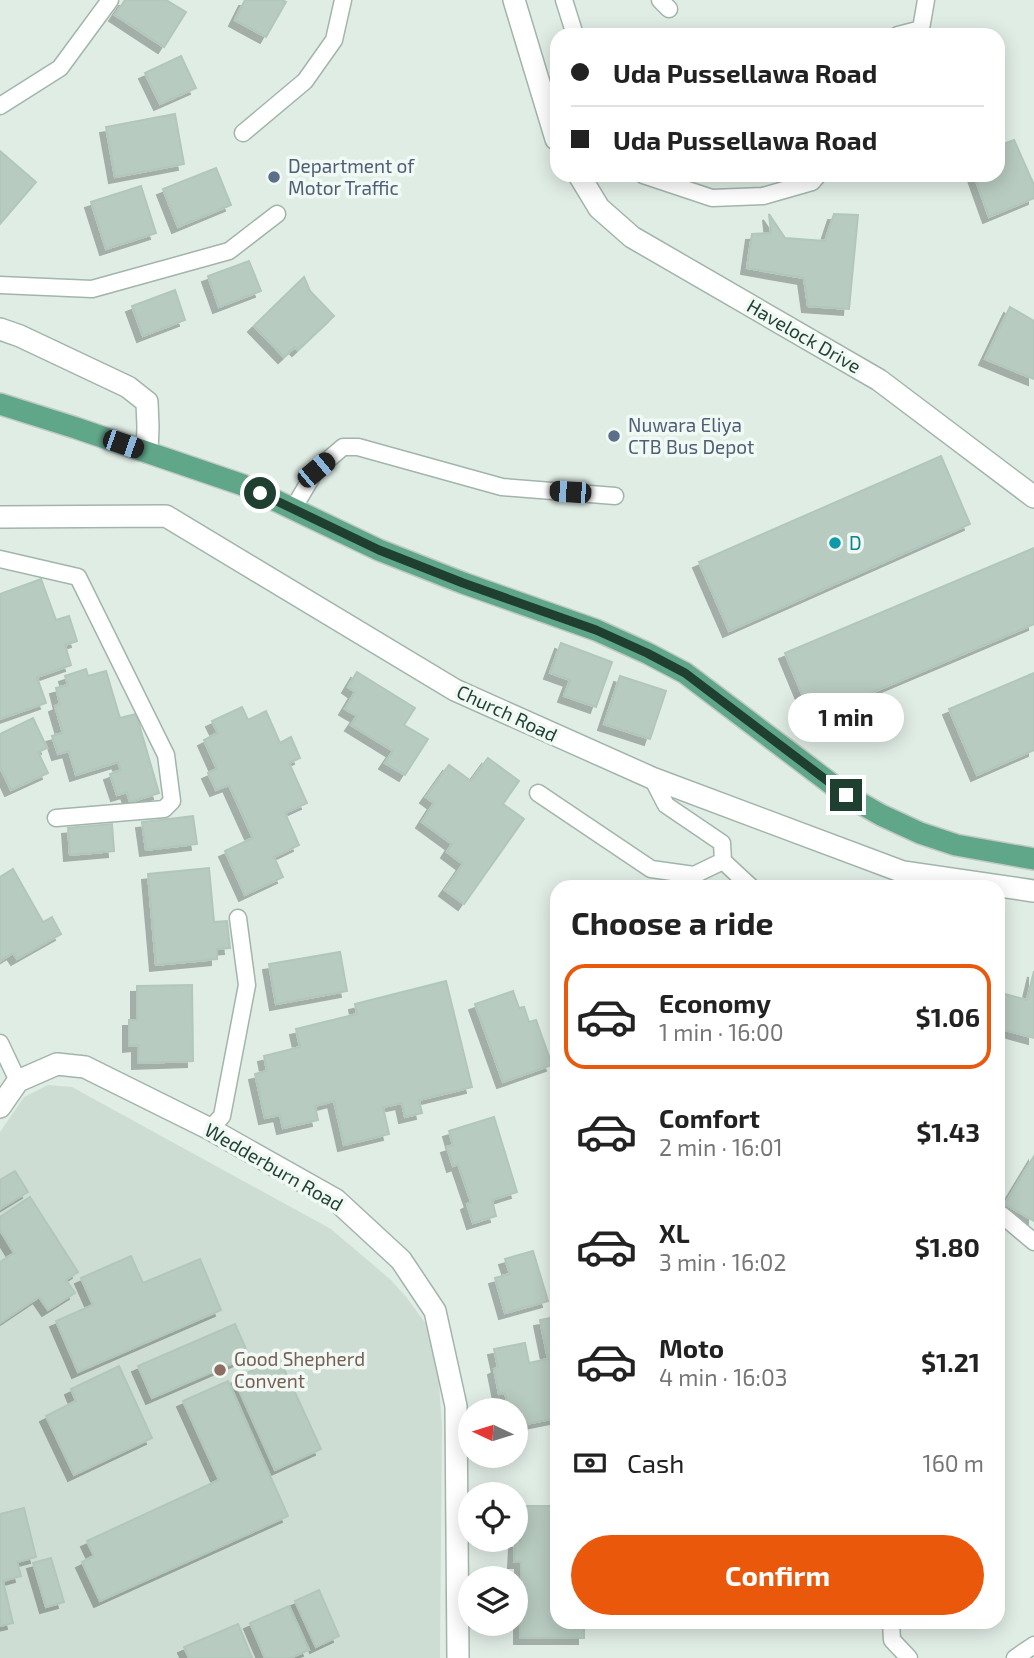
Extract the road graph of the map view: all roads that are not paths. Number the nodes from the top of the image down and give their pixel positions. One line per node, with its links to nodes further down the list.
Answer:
1 (110, 0): 8 (lane)
2 (344, 0): 10 (lane)
3 (514, 0): 9 (street)
4 (564, 0): 6 (lane)
5 (926, 0): 7 (lane)
6 (573, 28)
7 (921, 28)
8 (0, 106)
9 (550, 119)
10 (243, 133)
11 (583, 182): 20 (street, Havelock Drive)
12 (664, 182): 13 (lane)
13 (812, 182)
14 (277, 214): 15 (lane)
15 (0, 285)
16 (0, 328): 18 (street)
17 (0, 404): 18 (main road)
18 (147, 452): 21 (main road)
19 (615, 496): 21 (lane)
20 (1034, 497)
21 (293, 509): 27 (main road)
22 (0, 517): 24 (street, Church Road)
23 (0, 559): 26 (lane)
24 (652, 778): 28 (lane); 30 (street, Church Road)
25 (538, 793): 28 (lane)
26 (56, 818)
27 (1034, 859)
28 (723, 861): 29 (lane)
29 (743, 880)
30 (958, 880)
31 (1005, 887): 32 (street, Church Road)
32 (1034, 891)
33 (238, 918): 37 (lane)
34 (0, 1042): 35 (lane)
35 (18, 1080): 36 (street); 37 (street, Wedderburn Road)
36 (0, 1107)
37 (211, 1129): 42 (street, Wedderburn Road)
38 (1005, 1218): 39 (lane)
39 (1034, 1242)
40 (891, 1629): 43 (lane)
41 (1034, 1645): 44 (lane)
42 (458, 1658)
43 (909, 1658)
44 (1015, 1658)

